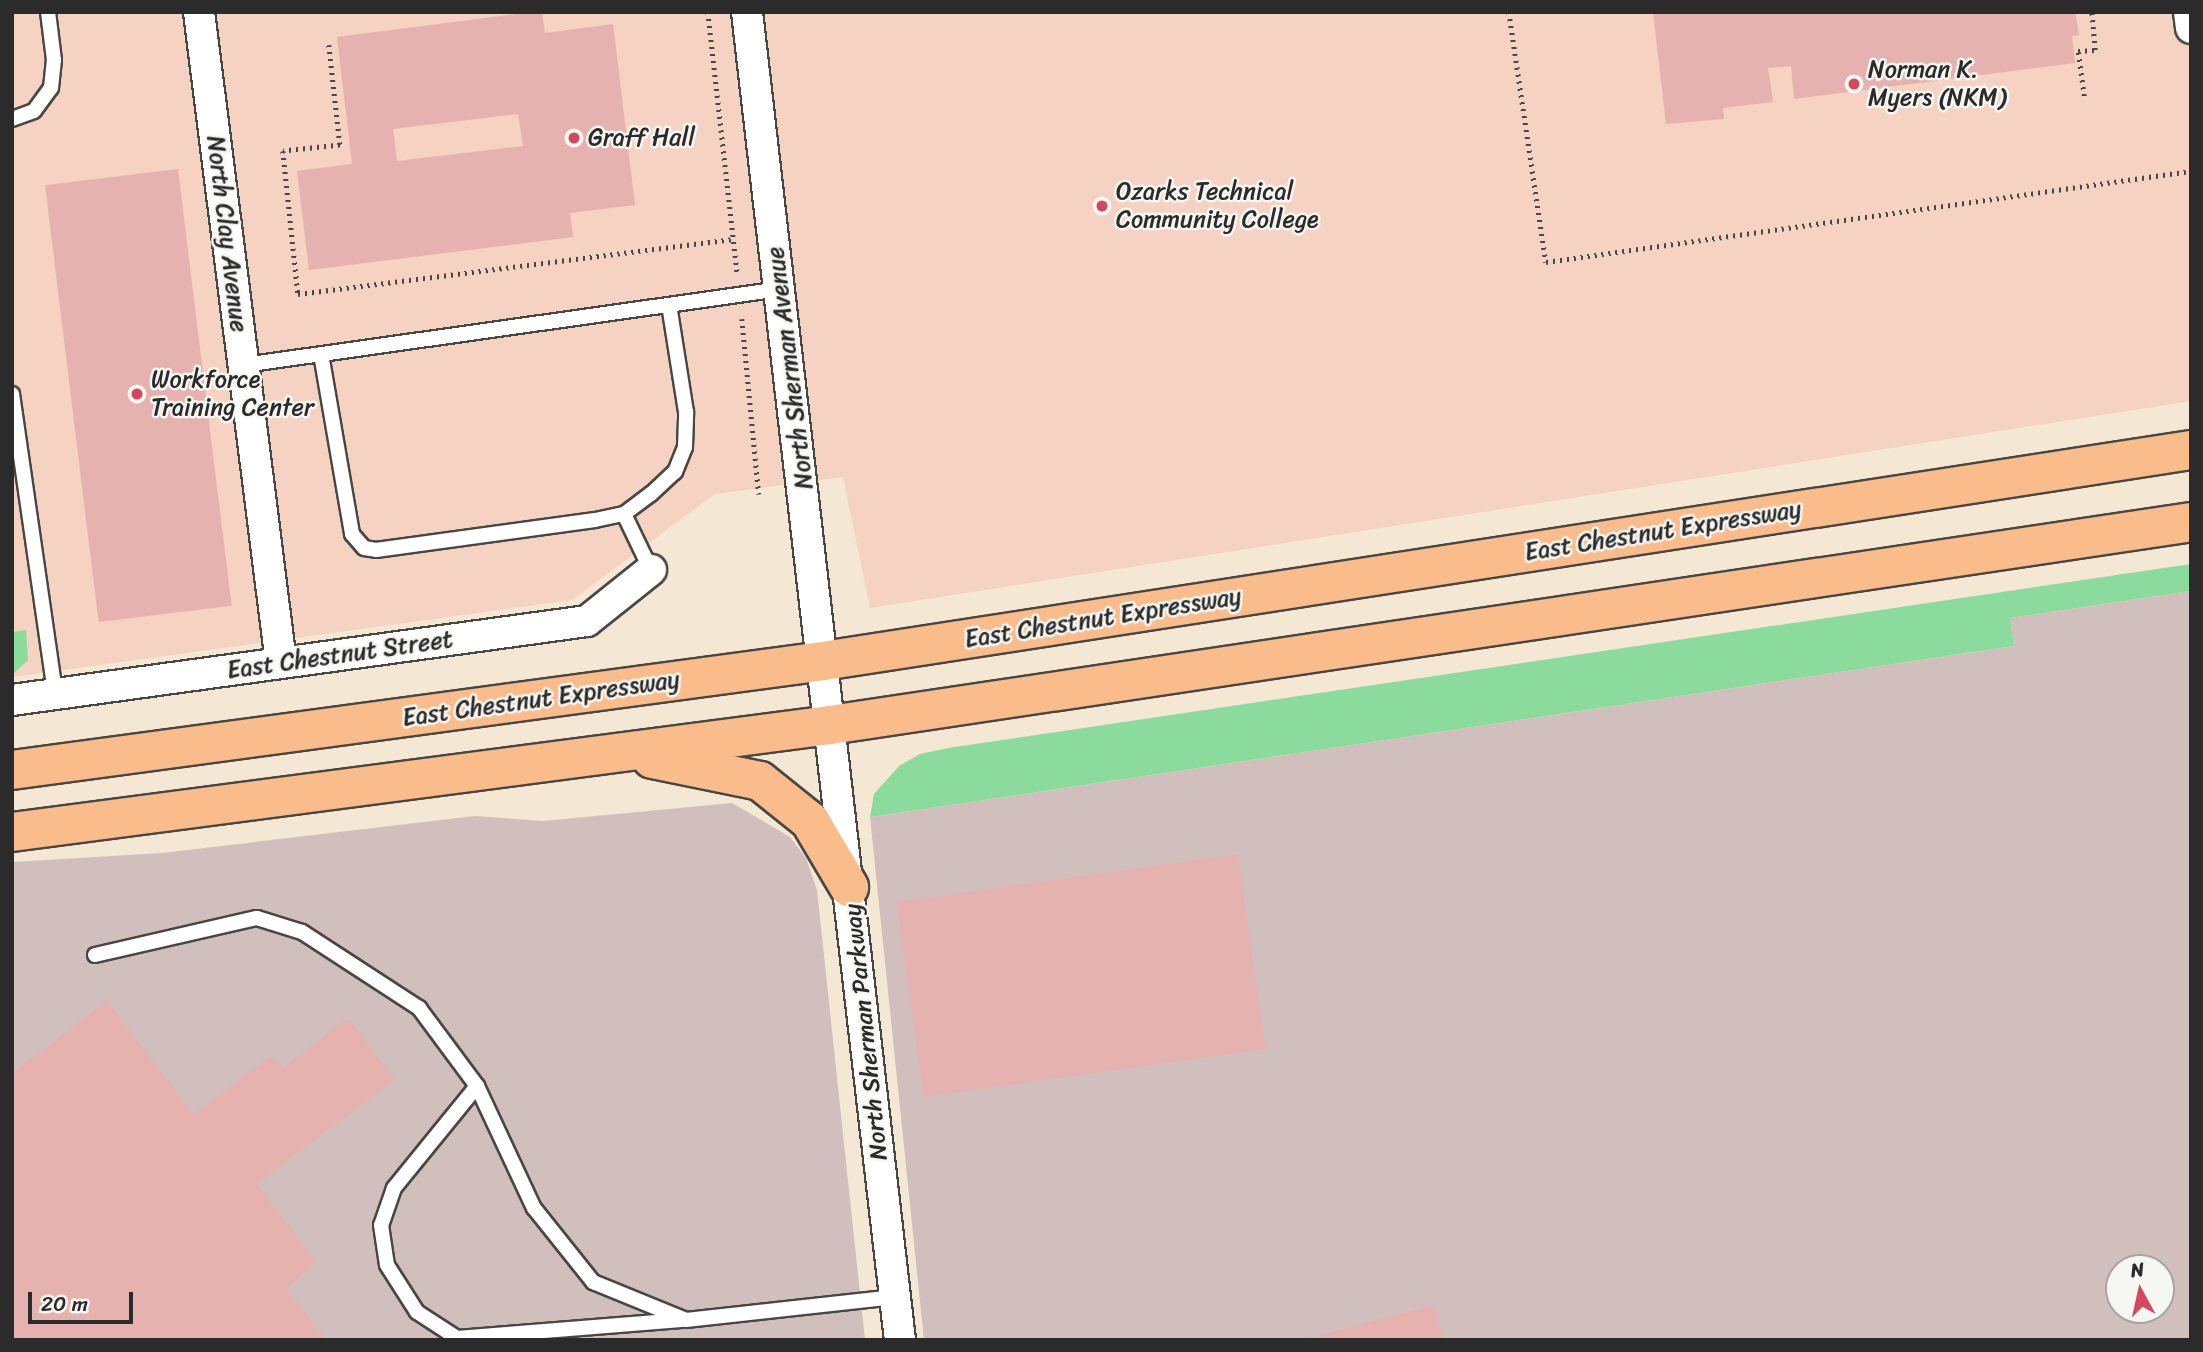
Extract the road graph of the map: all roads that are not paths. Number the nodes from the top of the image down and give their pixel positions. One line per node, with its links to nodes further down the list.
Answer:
1 (48, 12): 6 (lane)
2 (199, 12): 10 (street, North Clay Avenue)
3 (747, 12): 7 (street, North Sherman Avenue)
4 (2189, 12): 5 (street)
5 (2191, 29)
6 (12, 118)
7 (781, 289): 8 (lane); 16 (street, North Sherman Avenue)
8 (669, 305): 9 (lane); 13 (lane)
9 (321, 354): 10 (lane); 13 (lane)
10 (243, 365): 17 (street, North Clay Avenue)
11 (12, 394): 18 (lane)
12 (2191, 450): 16 (main road, East Chestnut Expressway)
13 (624, 514): 15 (lane)
14 (2191, 522): 20 (main road)
15 (651, 570): 17 (street, East Chestnut Street)
16 (823, 661): 20 (street, North Sherman Avenue); 22 (main road, East Chestnut Expressway)
17 (281, 663): 18 (street, East Chestnut Street)
18 (55, 694): 19 (street, East Chestnut Street)
19 (12, 699)
20 (830, 725): 21 (main road); 24 (street, North Sherman Parkway)
21 (623, 753): 23 (main road); 24 (main road)
22 (12, 770)
23 (12, 832)
24 (849, 887): 27 (street, North Sherman Parkway)
25 (95, 955): 26 (lane)
26 (477, 1086): 28 (lane); 28 (lane)
27 (895, 1297): 28 (lane); 29 (street, North Sherman Parkway)
28 (686, 1320)
29 (900, 1340)

